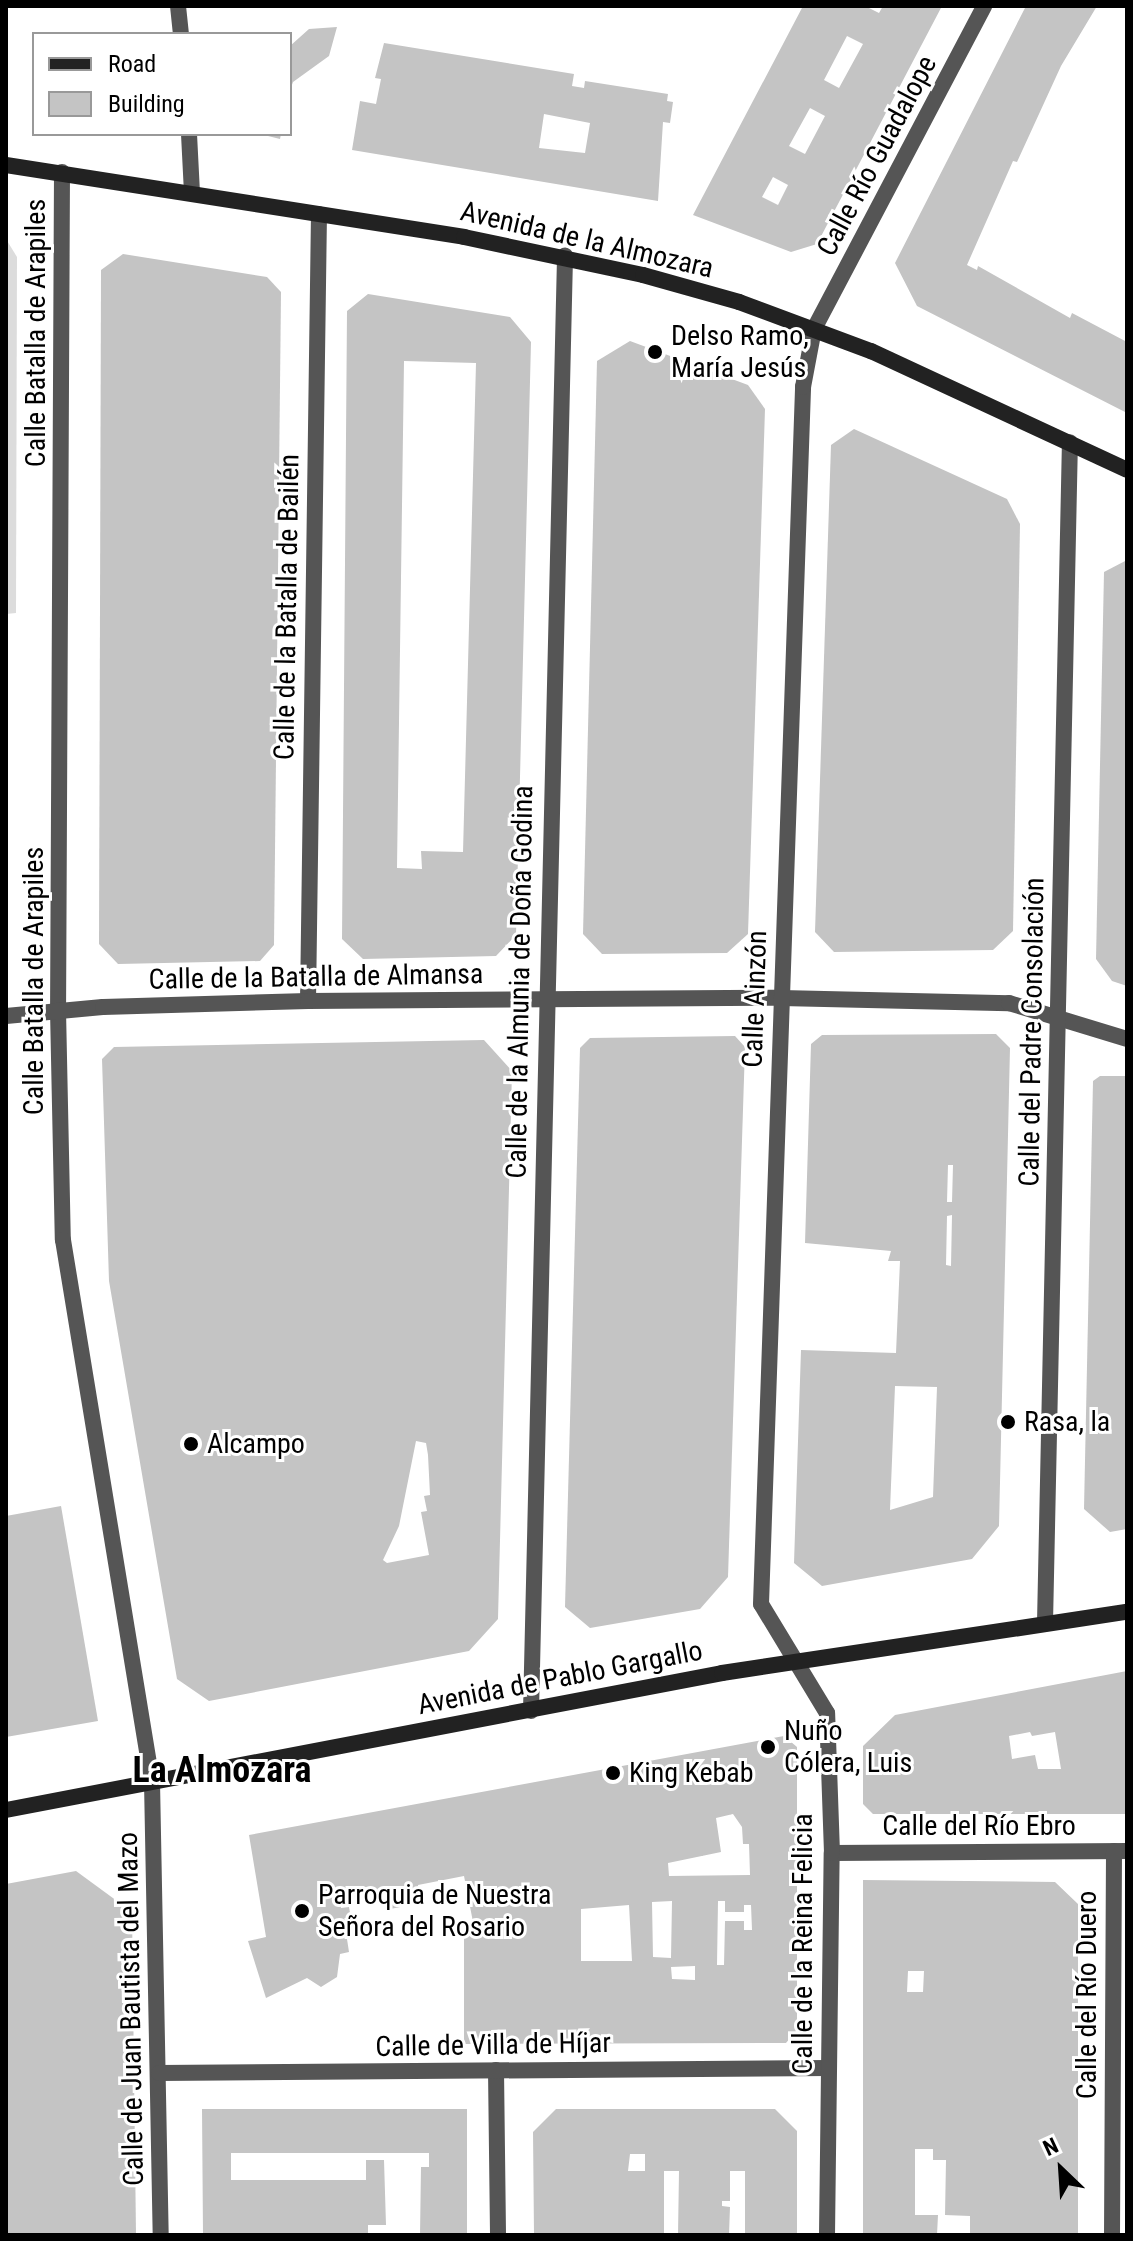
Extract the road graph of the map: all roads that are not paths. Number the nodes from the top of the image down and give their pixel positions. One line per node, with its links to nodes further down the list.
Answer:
1 (178, 6): 3 (street)
2 (984, 6): 10 (street, Calle Río Guadalope)
3 (181, 32)
4 (189, 136): 7 (street)
5 (6, 165): 6 (street, Avenida de la Almozara)
6 (62, 172): 7 (street, Avenida de la Almozara); 16 (street, Calle Batalla de Arapiles)
7 (192, 193): 8 (street, Avenida de la Almozara)
8 (319, 214): 9 (street, Avenida de la Almozara); 15 (street, Calle de la Batalla de Bailén)
9 (565, 255): 10 (street, Avenida de la Almozara); 14 (street, Calle de la Almunia de Doña Godina)
10 (814, 329): 11 (street, Avenida de la Almozara); 13 (street, Calle Ainzón)
11 (1070, 442): 12 (street, Avenida de la Almozara); 17 (street, Calle del Padre Consolación)
12 (1127, 470)
13 (781, 998): 14 (street, Calle de la Batalla de Almansa); 17 (street, Calle de la Batalla de Almansa); 22 (street, Calle Ainzón)
14 (545, 999): 15 (street, Calle de la Batalla de Almansa); 23 (street, Calle de la Almunia de Doña Godina)
15 (308, 1001): 16 (street, Calle de la Batalla de Almansa)
16 (58, 1010): 18 (street, Calle de la Batalla de Almansa); 24 (street, Calle Batalla de Arapiles)
17 (1058, 1014): 19 (street, Calle de la Batalla de Almansa); 21 (street, Calle del Padre Consolación)
18 (6, 1016)
19 (1127, 1039)
20 (1127, 1612): 21 (street, Avenida de Pablo Gargallo)
21 (1045, 1623): 22 (street, Avenida de Pablo Gargallo)
22 (796, 1662): 23 (street, Avenida de Pablo Gargallo); 27 (street, Calle de la Reina Felicia)
23 (531, 1711): 24 (street, Avenida de Pablo Gargallo)
24 (152, 1782): 25 (street, Avenida de Pablo Gargallo); 30 (street, Calle de Juan Bautista del Mazo)
25 (6, 1810)
26 (1120, 1851): 27 (street, Calle del Río Ebro); 34 (street, Calle del Río Duero)
27 (832, 1853): 28 (street, Calle de la Reina Felicia)
28 (828, 2068): 29 (street, Calle de Villa de Híjar); 33 (street, Calle de la Reina Felicia)
29 (496, 2070): 30 (street, Calle de Villa de Híjar); 32 (street)
30 (159, 2073): 31 (street, Calle de Juan Bautista del Mazo)
31 (161, 2235)
32 (498, 2235)
33 (827, 2235)
34 (1112, 2235)

